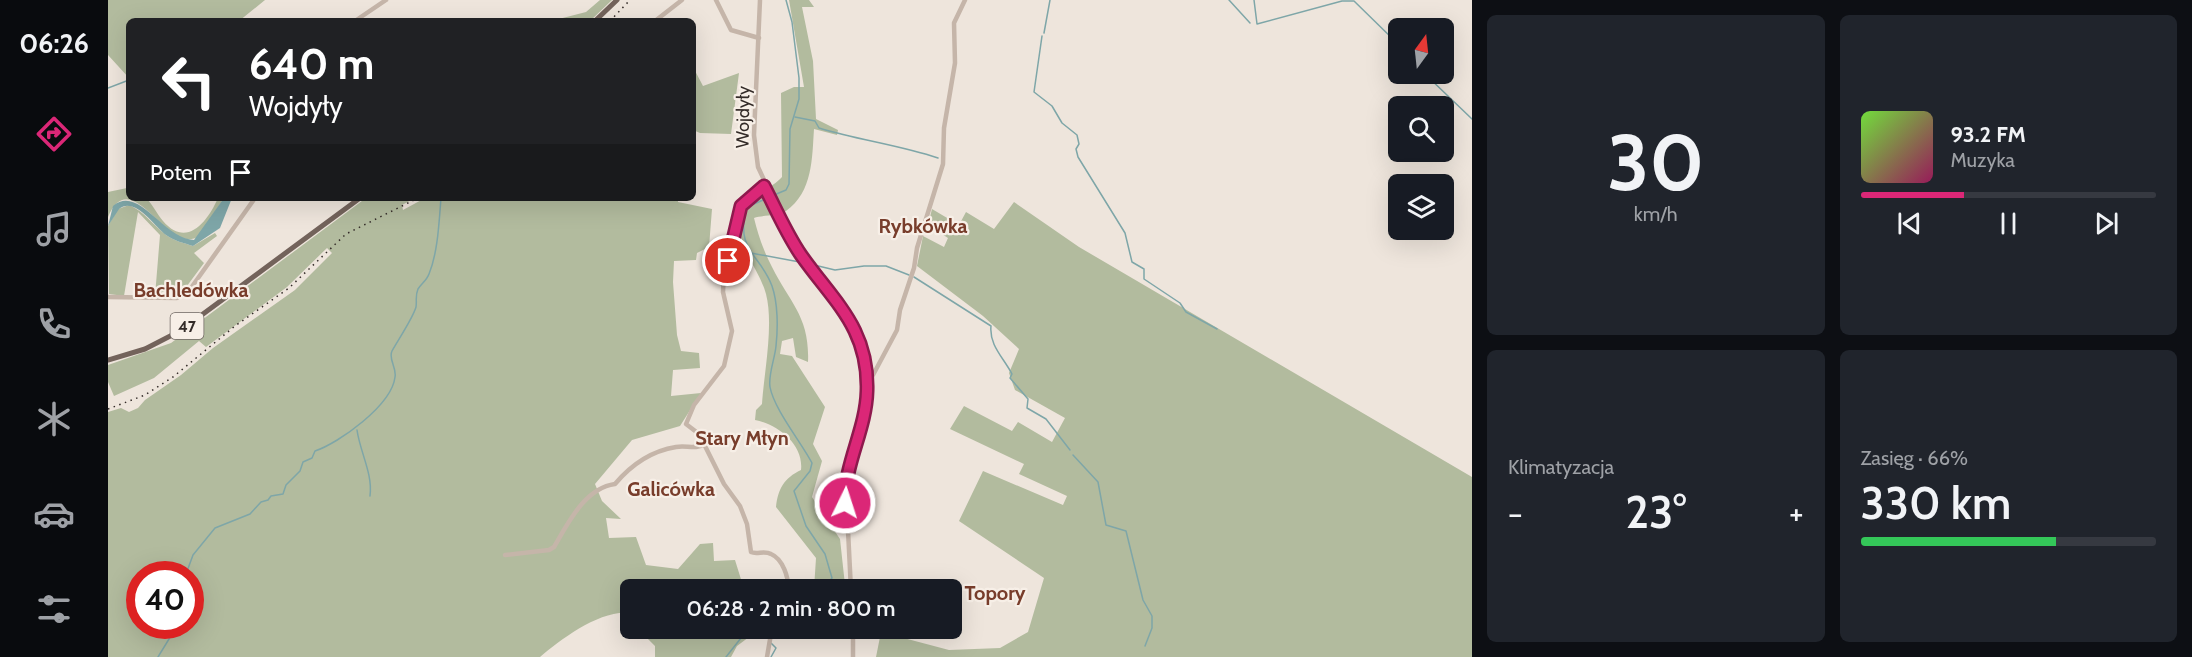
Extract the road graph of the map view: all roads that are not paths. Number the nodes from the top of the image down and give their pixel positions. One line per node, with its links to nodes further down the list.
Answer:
1 (386, 0): 7 (street)
2 (617, 0): 8 (main road)
3 (682, 0): 9 (street)
4 (716, 0): 10 (street)
5 (760, 0): 10 (street, Wojdyły)
6 (965, 0): 16 (street)
7 (359, 18)
8 (598, 18)
9 (659, 18)
10 (759, 38): 11 (street, Wojdyły)
11 (766, 188): 16 (street, Wojdyły); 17 (street)
12 (253, 201): 14 (street)
13 (356, 201): 15 (main road, 47)
14 (108, 297)
15 (108, 360)
16 (867, 376): 20 (street, Wojdyły)
17 (705, 444): 18 (street); 19 (street)
18 (505, 555)
19 (788, 579)
20 (850, 579)
21 (770, 639): 23 (street)
22 (853, 639): 24 (street)
23 (767, 657)
24 (853, 657)

